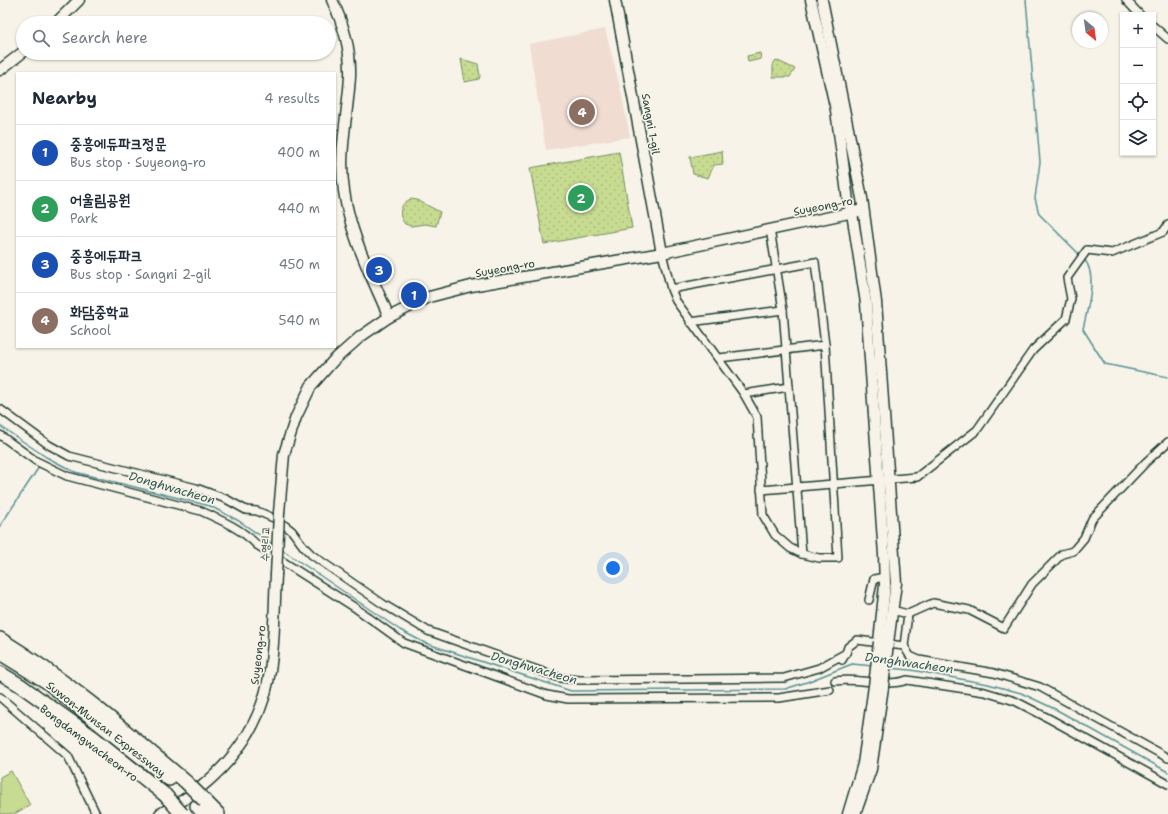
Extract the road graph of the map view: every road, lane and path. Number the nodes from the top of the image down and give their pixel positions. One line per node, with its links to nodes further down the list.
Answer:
1 (79, 0): 8 (street)
2 (332, 0): 21 (street)
3 (615, 0): 17 (street, Sangni 1-gil)
4 (811, 0): 14 (street)
5 (822, 0): 13 (street)
6 (1126, 0): 7 (street)
7 (1137, 12)
8 (63, 16)
9 (1156, 29): 10 (street)
10 (1168, 39)
11 (16, 57): 12 (street)
12 (0, 70)
13 (864, 210): 14 (street, Suyeong-ro); 32 (street)
14 (852, 213): 16 (street, Suyeong-ro); 31 (street)
15 (1168, 225): 32 (street)
16 (770, 229): 17 (street, Suyeong-ro); 18 (street)
17 (662, 253): 19 (street); 21 (street, Suyeong-ro)
18 (777, 268): 19 (street); 20 (street); 23 (street)
19 (671, 289): 22 (street)
20 (783, 310): 22 (street); 24 (street)
21 (389, 317): 36 (street, Suyeong-ro)
22 (690, 322): 25 (street)
23 (825, 345): 24 (street); 33 (street)
24 (787, 350): 25 (street); 26 (street)
25 (719, 358): 27 (street)
26 (790, 387): 27 (street); 34 (street)
27 (744, 394): 35 (street)
28 (0, 409): 45 (street)
29 (0, 435): 51 (street)
30 (1168, 442): 42 (street)
31 (878, 480): 32 (street); 33 (street); 39 (street)
32 (889, 480): 41 (street)
33 (833, 484): 34 (street); 37 (street)
34 (797, 487): 35 (street); 37 (street)
35 (762, 490): 37 (street)
36 (279, 513): 38 (street, 수영리교, bridge)
37 (802, 554)
38 (276, 575): 58 (street, Suyeong-ro)
39 (885, 577): 40 (street); 44 (street)
40 (869, 600)
41 (892, 610): 42 (street); 44 (street)
42 (908, 614): 45 (street)
43 (0, 640): 55 (highway)
44 (884, 642): 50 (street, bridge)
45 (904, 646): 53 (street)
46 (0, 653): 55 (highway, Suwon-Munsan Expressway)
47 (0, 673): 56 (highway, Suwon-Munsan Expressway)
48 (0, 678): 56 (highway, Bongdamgwacheon-ro)
49 (834, 681): 54 (street)
50 (878, 686): 63 (street); 64 (street)
51 (830, 690)
52 (0, 697): 59 (street)
53 (1168, 758)
54 (1168, 784)
55 (183, 785): 57 (highway, Suwon-Munsan Expressway)
56 (163, 797): 58 (highway, Suwon-Munsan Expressway, bridge)
57 (202, 807): 62 (highway)
58 (176, 811): 60 (street, Suyeong-ro); 61 (street)
59 (96, 814)
60 (160, 814)
61 (165, 814)
62 (218, 814)
63 (848, 814)
64 (855, 814)

